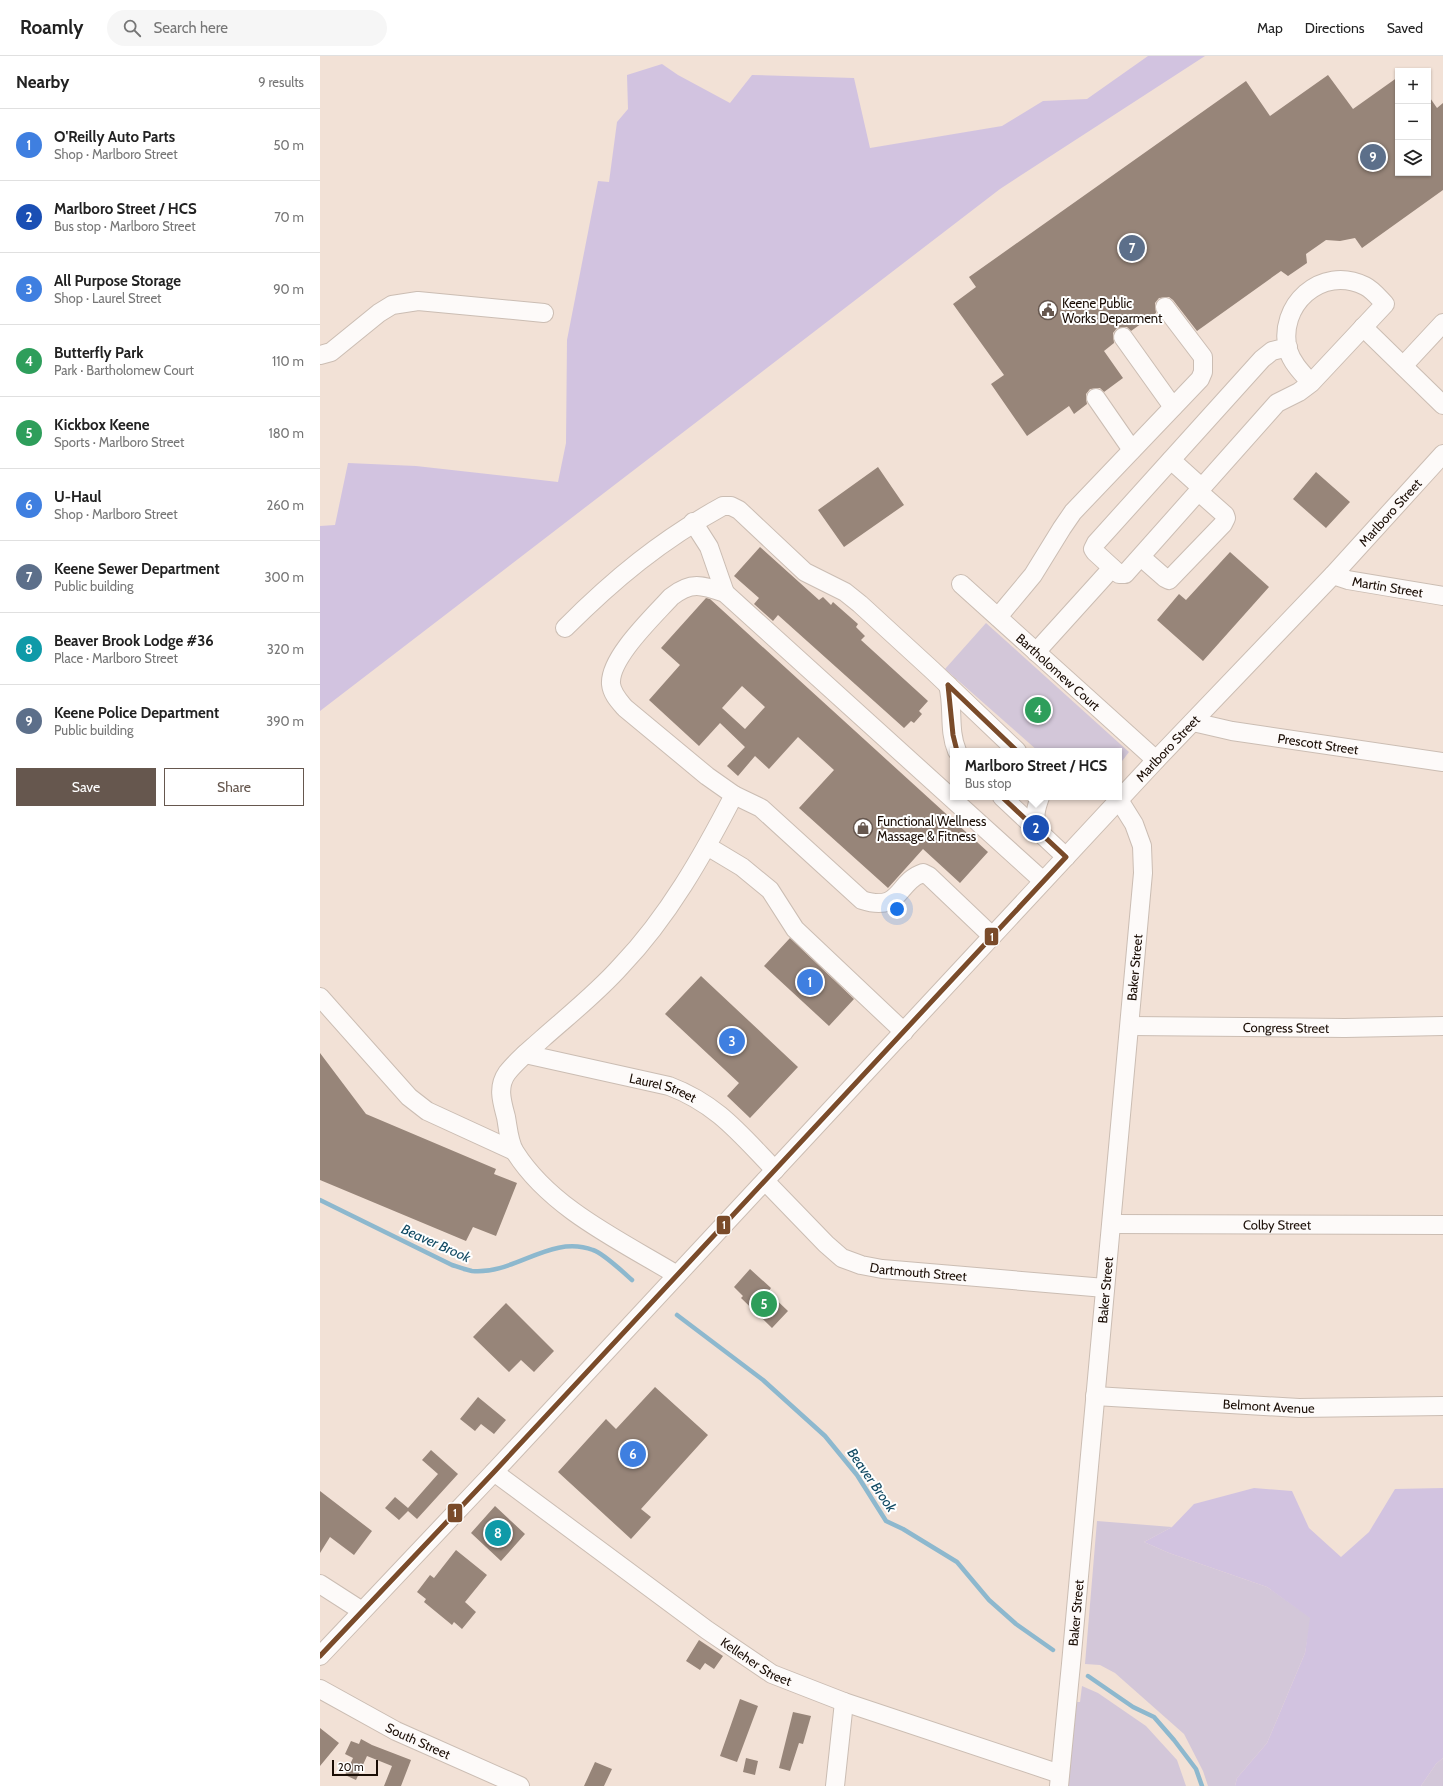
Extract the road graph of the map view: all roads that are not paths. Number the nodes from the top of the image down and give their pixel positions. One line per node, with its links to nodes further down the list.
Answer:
1 (1165, 307): 12 (street)
2 (544, 313): 7 (street)
3 (1443, 323): 8 (street)
4 (1363, 327): 6 (street); 8 (street); 9 (street)
5 (1123, 337): 12 (street)
6 (1288, 347): 9 (street); 15 (street)
7 (320, 355)
8 (1403, 366): 11 (street)
9 (1311, 383): 16 (street)
10 (1096, 398): 13 (street)
11 (1443, 405)
12 (1173, 407): 13 (street)
13 (1132, 450): 24 (street)
14 (1442, 456): 20 (street, Marlboro Street)
15 (1171, 460): 16 (street); 19 (street)
16 (1200, 490): 18 (street); 18 (street)
17 (693, 522): 22 (street); 25 (street); 27 (street)
18 (1141, 557): 19 (street)
19 (1112, 568): 26 (street)
20 (1333, 575): 23 (street, Martin Street); 28 (street, Marlboro Street)
21 (961, 584): 24 (street, Bartholomew Court)
22 (725, 593): 33 (street); 34 (street)
23 (1443, 596)
24 (998, 617): 26 (street, Bartholomew Court)
25 (565, 628)
26 (1036, 652): 31 (street, Bartholomew Court)
27 (948, 685): 29 (street); 30 (street)
28 (1193, 722): 31 (street, Marlboro Street); 32 (street, Prescott Street)
29 (956, 748)
30 (1014, 748)
31 (1156, 760): 35 (street, Marlboro Street)
32 (1443, 762)
33 (734, 795): 41 (street); 44 (street)
34 (950, 797)
35 (1122, 797)
36 (953, 800): 43 (street)
37 (1005, 800): 40 (street)
38 (1039, 800): 40 (street)
39 (1119, 800): 42 (street, Marlboro Street); 46 (street, Baker Street)
40 (1036, 828): 42 (street)
41 (707, 846): 48 (street); 49 (street)
42 (1066, 857): 43 (street, Marlboro Street)
43 (1043, 882): 44 (street, Marlboro Street)
44 (992, 936): 48 (street, Marlboro Street)
45 (320, 997): 50 (street)
46 (1130, 1026): 47 (street, Congress Street); 52 (street, Baker Street)
47 (1443, 1026)
48 (904, 1032): 51 (street, Marlboro Street)
49 (525, 1054): 50 (street); 51 (street, Laurel Street)
50 (514, 1151): 54 (street)
51 (770, 1175): 54 (street, Marlboro Street); 55 (street, Dartmouth Street)
52 (1112, 1224): 53 (street, Colby Street); 55 (street, Baker Street)
53 (1443, 1225)
54 (677, 1275): 58 (street, Marlboro Street)
55 (1105, 1288): 56 (street, Baker Street)
56 (1095, 1396): 57 (street, Belmont Avenue); 64 (street, Baker Street)
57 (1443, 1406)
58 (494, 1472): 60 (street, Marlboro Street); 63 (street, Kelleher Street)
59 (320, 1584): 60 (street)
60 (362, 1611): 61 (street, Marlboro Street)
61 (320, 1656)
62 (320, 1689): 65 (street, South Street)
63 (844, 1702): 64 (street, Kelleher Street); 66 (street)
64 (1059, 1780)
65 (520, 1786)
66 (835, 1786)

